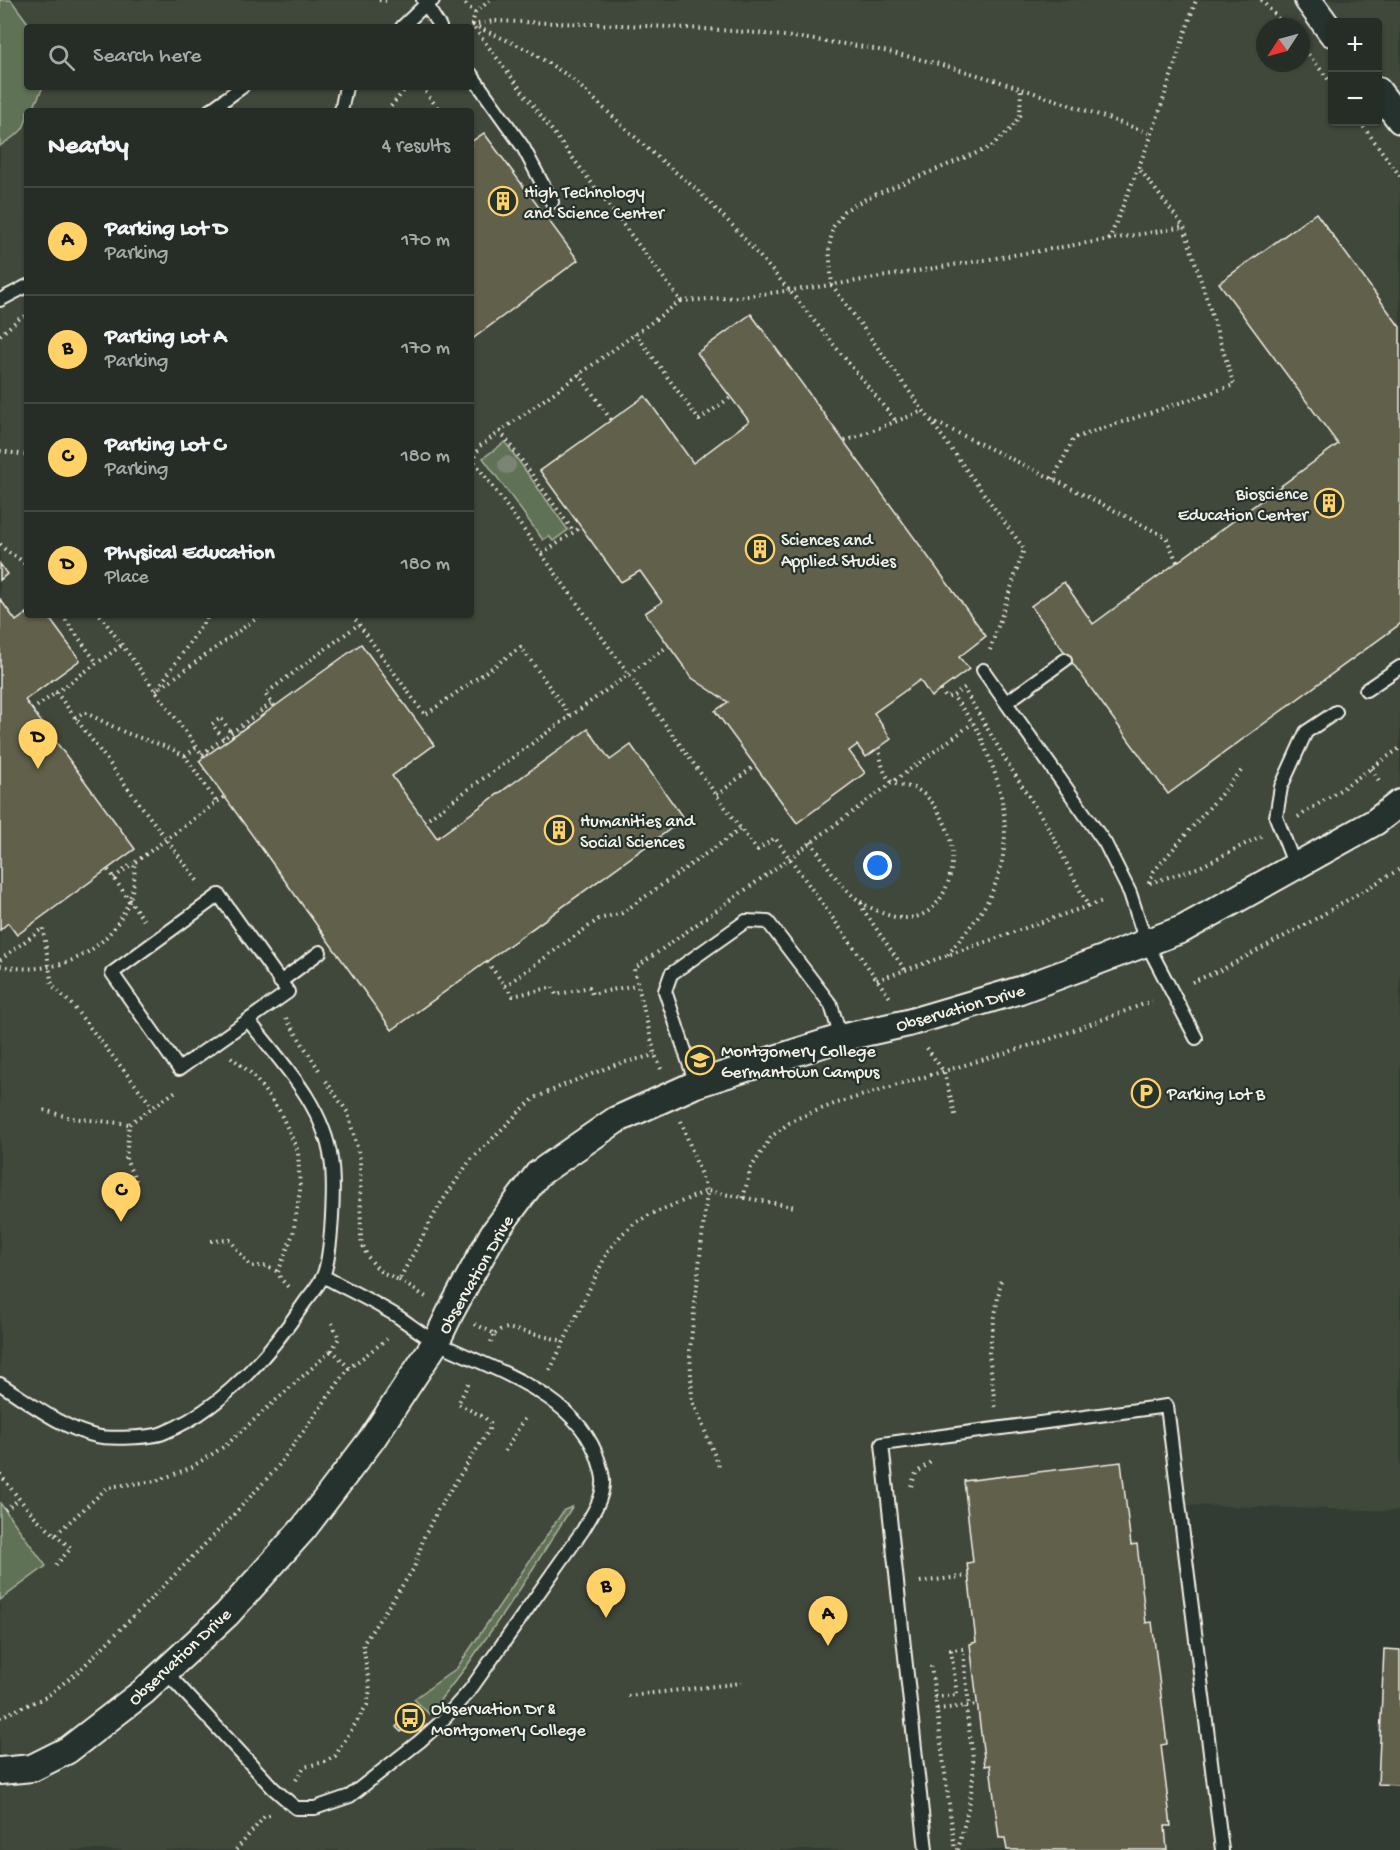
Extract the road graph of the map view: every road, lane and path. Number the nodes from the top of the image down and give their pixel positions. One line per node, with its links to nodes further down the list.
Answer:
1 (379, 0): 7 (path)
2 (461, 0): 9 (path)
3 (490, 0): 9 (path)
4 (1196, 0): 33 (path)
5 (1261, 0): 10 (path)
6 (1308, 0): 17 (street)
7 (386, 1)
8 (427, 1): 11 (lane); 12 (lane)
9 (475, 13): 13 (path)
10 (1278, 18)
11 (405, 24)
12 (438, 24)
13 (472, 24)
14 (474, 25): 21 (path)
15 (474, 26): 41 (path)
16 (474, 28): 43 (path)
17 (1328, 28)
18 (1310, 56): 20 (path)
19 (474, 78): 36 (lane)
20 (1328, 79)
21 (1021, 88): 33 (path); 39 (path)
22 (238, 90): 27 (lane)
23 (345, 90): 28 (lane)
24 (404, 90): 29 (path)
25 (424, 90): 30 (path)
26 (1382, 97): 31 (street)
27 (213, 108)
28 (342, 108)
29 (390, 108)
30 (438, 108)
31 (1400, 120)
32 (1363, 126): 35 (path)
33 (1152, 134): 34 (path)
34 (1138, 167): 37 (path); 38 (path)
35 (1400, 176)
36 (552, 202)
37 (1184, 227): 38 (path); 59 (path)
38 (1109, 240): 39 (path)
39 (832, 285): 41 (path); 49 (path)
40 (24, 288): 42 (lane)
41 (789, 290): 43 (path); 52 (path)
42 (0, 300)
43 (681, 301): 45 (path)
44 (24, 317): 46 (path)
45 (635, 333): 47 (path); 48 (path)
46 (0, 335)
47 (579, 374): 51 (path); 53 (path)
48 (731, 397)
49 (922, 411): 50 (path); 52 (path)
50 (928, 418): 59 (path); 77 (path)
51 (611, 420)
52 (896, 421): 54 (path)
53 (500, 431): 57 (path); 61 (path)
54 (844, 441)
55 (0, 451): 56 (path)
56 (24, 454)
57 (474, 456)
58 (474, 463): 63 (path)
59 (1053, 479): 64 (path)
60 (581, 527): 61 (path)
61 (574, 532): 63 (path)
62 (0, 544): 65 (path)
63 (542, 554): 78 (path)
64 (1177, 562)
65 (24, 563)
66 (64, 618): 75 (path)
67 (102, 618): 72 (path)
68 (206, 618): 82 (path)
69 (257, 618): 82 (path)
70 (354, 618): 71 (path)
71 (359, 624): 89 (path); 93 (path)
72 (122, 645): 75 (path); 82 (path)
73 (668, 646): 78 (path)
74 (1065, 660): 85 (lane)
75 (97, 663): 83 (path)
76 (1400, 667): 81 (lane)
77 (983, 670): 85 (lane)
78 (630, 675): 89 (path); 103 (path)
79 (964, 688): 124 (path)
80 (941, 690): 84 (path)
81 (1366, 690)
82 (156, 691): 94 (path)
83 (56, 692): 87 (path); 90 (path)
84 (953, 696)
85 (1007, 702): 126 (lane)
86 (961, 707): 91 (path)
87 (32, 710)
88 (1336, 712): 114 (lane)
89 (572, 717): 108 (path)
90 (75, 718): 97 (path); 111 (path)
91 (973, 723): 101 (path); 128 (path)
92 (234, 736): 93 (path, bridge)
93 (223, 738): 94 (path)
94 (197, 747): 97 (path)
95 (879, 748): 101 (path)
96 (1400, 748): 99 (path)
97 (185, 756): 105 (path)
98 (754, 766): 103 (path)
99 (1371, 769): 102 (path); 107 (path)
100 (1242, 770): 118 (path)
101 (892, 782): 123 (path)
102 (1380, 782)
103 (717, 795): 109 (path)
104 (224, 797): 105 (path)
105 (217, 803): 111 (path)
106 (1400, 803): 114 (street, Observation Drive)
107 (1297, 817)
108 (424, 821)
109 (741, 829): 134 (path); 138 (path)
110 (1264, 834): 118 (path)
111 (165, 840): 113 (path); 120 (path)
112 (811, 842): 123 (path)
113 (134, 863): 117 (path); 121 (path)
114 (1295, 866): 126 (street, Observation Drive)
115 (1400, 869): 136 (path)
116 (108, 870): 117 (path)
117 (114, 878): 121 (path)
118 (1149, 884): 119 (path)
119 (1143, 888)
120 (212, 900): 125 (lane); 135 (lane)
121 (129, 901): 125 (path); 132 (path)
122 (1103, 901): 124 (path)
123 (861, 903): 133 (path)
124 (1088, 906): 128 (path)
125 (158, 940): 141 (lane)
126 (1146, 942): 142 (street, Observation Drive); 144 (lane)
127 (321, 951): 135 (lane)
128 (948, 956): 133 (path)
129 (0, 960): 132 (path)
130 (486, 962): 138 (path)
131 (0, 966): 132 (path)
132 (49, 966): 151 (path)
133 (905, 970): 134 (path)
134 (877, 980): 142 (path)
135 (280, 981): 140 (lane)
136 (1188, 983)
137 (636, 985): 138 (path)
138 (505, 986)
139 (1152, 1000): 147 (path)
140 (274, 1002): 141 (lane); 160 (path)
141 (248, 1020): 158 (lane)
142 (908, 1023): 143 (street, Observation Drive); 147 (path)
143 (841, 1038): 148 (street, Observation Drive); 148 (lane)
144 (1196, 1038)
145 (227, 1054): 157 (path)
146 (655, 1055): 160 (path)
147 (944, 1072): 150 (path); 154 (path)
148 (696, 1084): 167 (street, Observation Drive)
149 (44, 1110): 151 (path)
150 (956, 1119)
151 (129, 1124): 152 (path)
152 (136, 1181)
153 (707, 1191): 154 (path); 166 (path); 177 (path)
154 (744, 1198): 155 (path)
155 (796, 1207)
156 (212, 1240): 157 (path)
157 (278, 1272): 161 (path)
158 (323, 1276): 167 (lane); 171 (lane)
159 (1000, 1279): 174 (path)
160 (399, 1280): 162 (path)
161 (291, 1289)
162 (422, 1294)
163 (332, 1323): 168 (path)
164 (495, 1334): 166 (path)
165 (387, 1339): 169 (path)
166 (564, 1341): 170 (path)
167 (436, 1342): 189 (street, Observation Drive); 189 (lane)
168 (332, 1350): 169 (path); 182 (path)
169 (349, 1368): 196 (path)
170 (550, 1370)
171 (0, 1384)
172 (458, 1404): 197 (path)
173 (526, 1416): 176 (path)
174 (998, 1429): 175 (lane); 203 (lane)
175 (950, 1435): 179 (path); 201 (lane)
176 (505, 1451)
177 (719, 1466)
178 (0, 1474): 180 (path)
179 (910, 1492)
180 (18, 1500): 181 (path); 182 (path)
181 (5, 1510)
182 (55, 1536): 183 (path)
183 (56, 1565)
184 (919, 1571): 186 (path)
185 (968, 1576): 186 (path)
186 (920, 1582): 187 (path)
187 (922, 1594)
188 (931, 1663): 192 (path)
189 (165, 1671): 198 (street, Observation Drive)
190 (742, 1683): 191 (path)
191 (628, 1696)
192 (935, 1697): 194 (path); 195 (path)
193 (977, 1706): 194 (path)
194 (968, 1707): 195 (path); 202 (path)
195 (937, 1709): 202 (path)
196 (0, 1717)
197 (304, 1767)
198 (0, 1770)
199 (272, 1814): 200 (path)
200 (236, 1850)
201 (926, 1850)
202 (957, 1850)
203 (1222, 1850)

